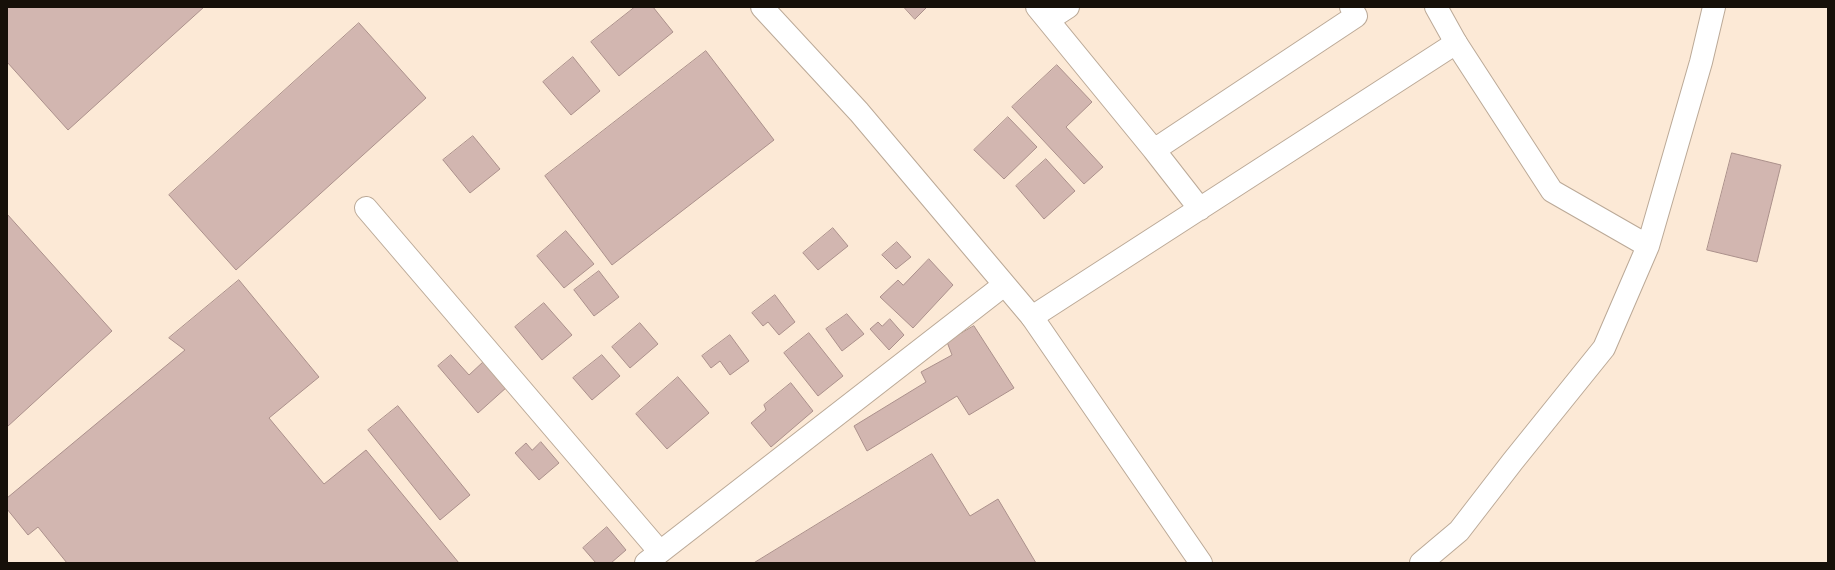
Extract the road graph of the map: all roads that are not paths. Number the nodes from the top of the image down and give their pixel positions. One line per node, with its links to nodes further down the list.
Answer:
1 (762, 7): 12 (street)
2 (1068, 7): 6 (street)
3 (1351, 7): 8 (street)
4 (1436, 7): 7 (street)
5 (1714, 7): 11 (street)
6 (1042, 13): 8 (street)
7 (1456, 42): 10 (street); 11 (street)
8 (1154, 150): 10 (street)
9 (366, 208): 14 (street)
10 (1200, 209): 13 (street)
11 (1648, 246): 16 (street)
12 (1004, 285): 13 (street); 14 (street)
13 (1032, 317): 15 (street)
14 (653, 557)
15 (1201, 563)
16 (1421, 563)

